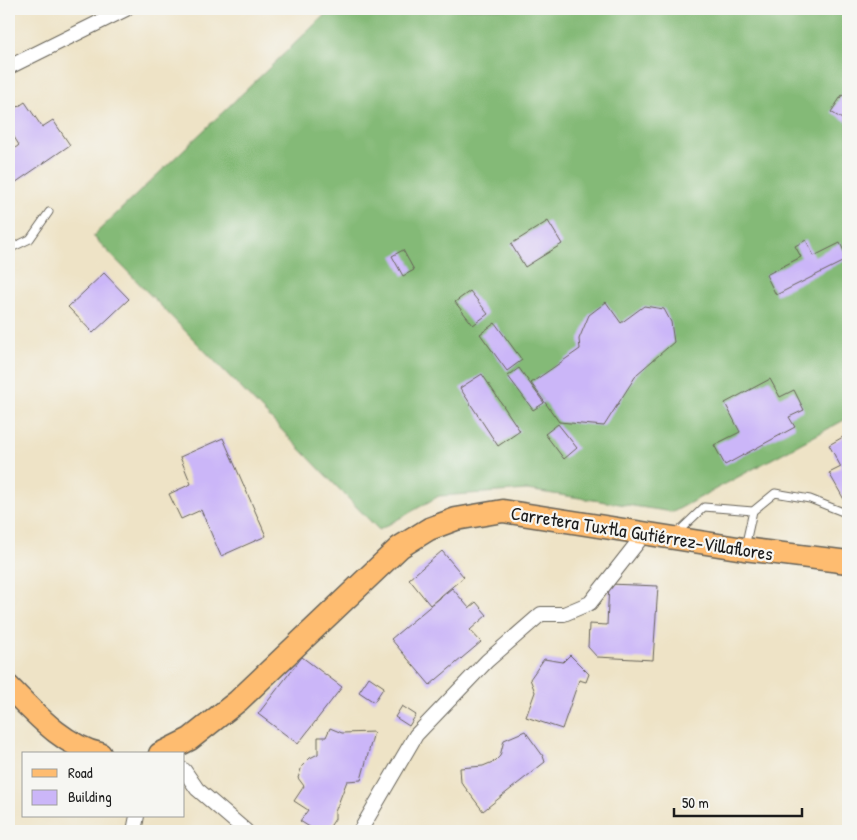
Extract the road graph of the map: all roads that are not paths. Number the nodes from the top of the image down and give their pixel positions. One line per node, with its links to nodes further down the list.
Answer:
1 (126, 9): 2 (street)
2 (9, 67)
3 (50, 212): 4 (lane)
4 (9, 249)
5 (753, 511): 6 (lane); 8 (lane); 9 (lane)
6 (848, 514)
7 (646, 534): 8 (main road, Carretera Tuxtla Gutiérrez-Villaflores); 13 (main road, Carretera Tuxtla Gutiérrez-Villaflores); 18 (street)
8 (673, 538): 9 (main road, Carretera Tuxtla Gutiérrez-Villaflores)
9 (744, 549): 10 (main road, Carretera Tuxtla Gutiérrez-Villaflores)
10 (847, 561)
11 (9, 687): 12 (main road)
12 (91, 752)
13 (168, 752)
14 (185, 772): 17 (street)
15 (136, 818): 16 (street)
16 (134, 831)
17 (246, 831)
18 (360, 831)

